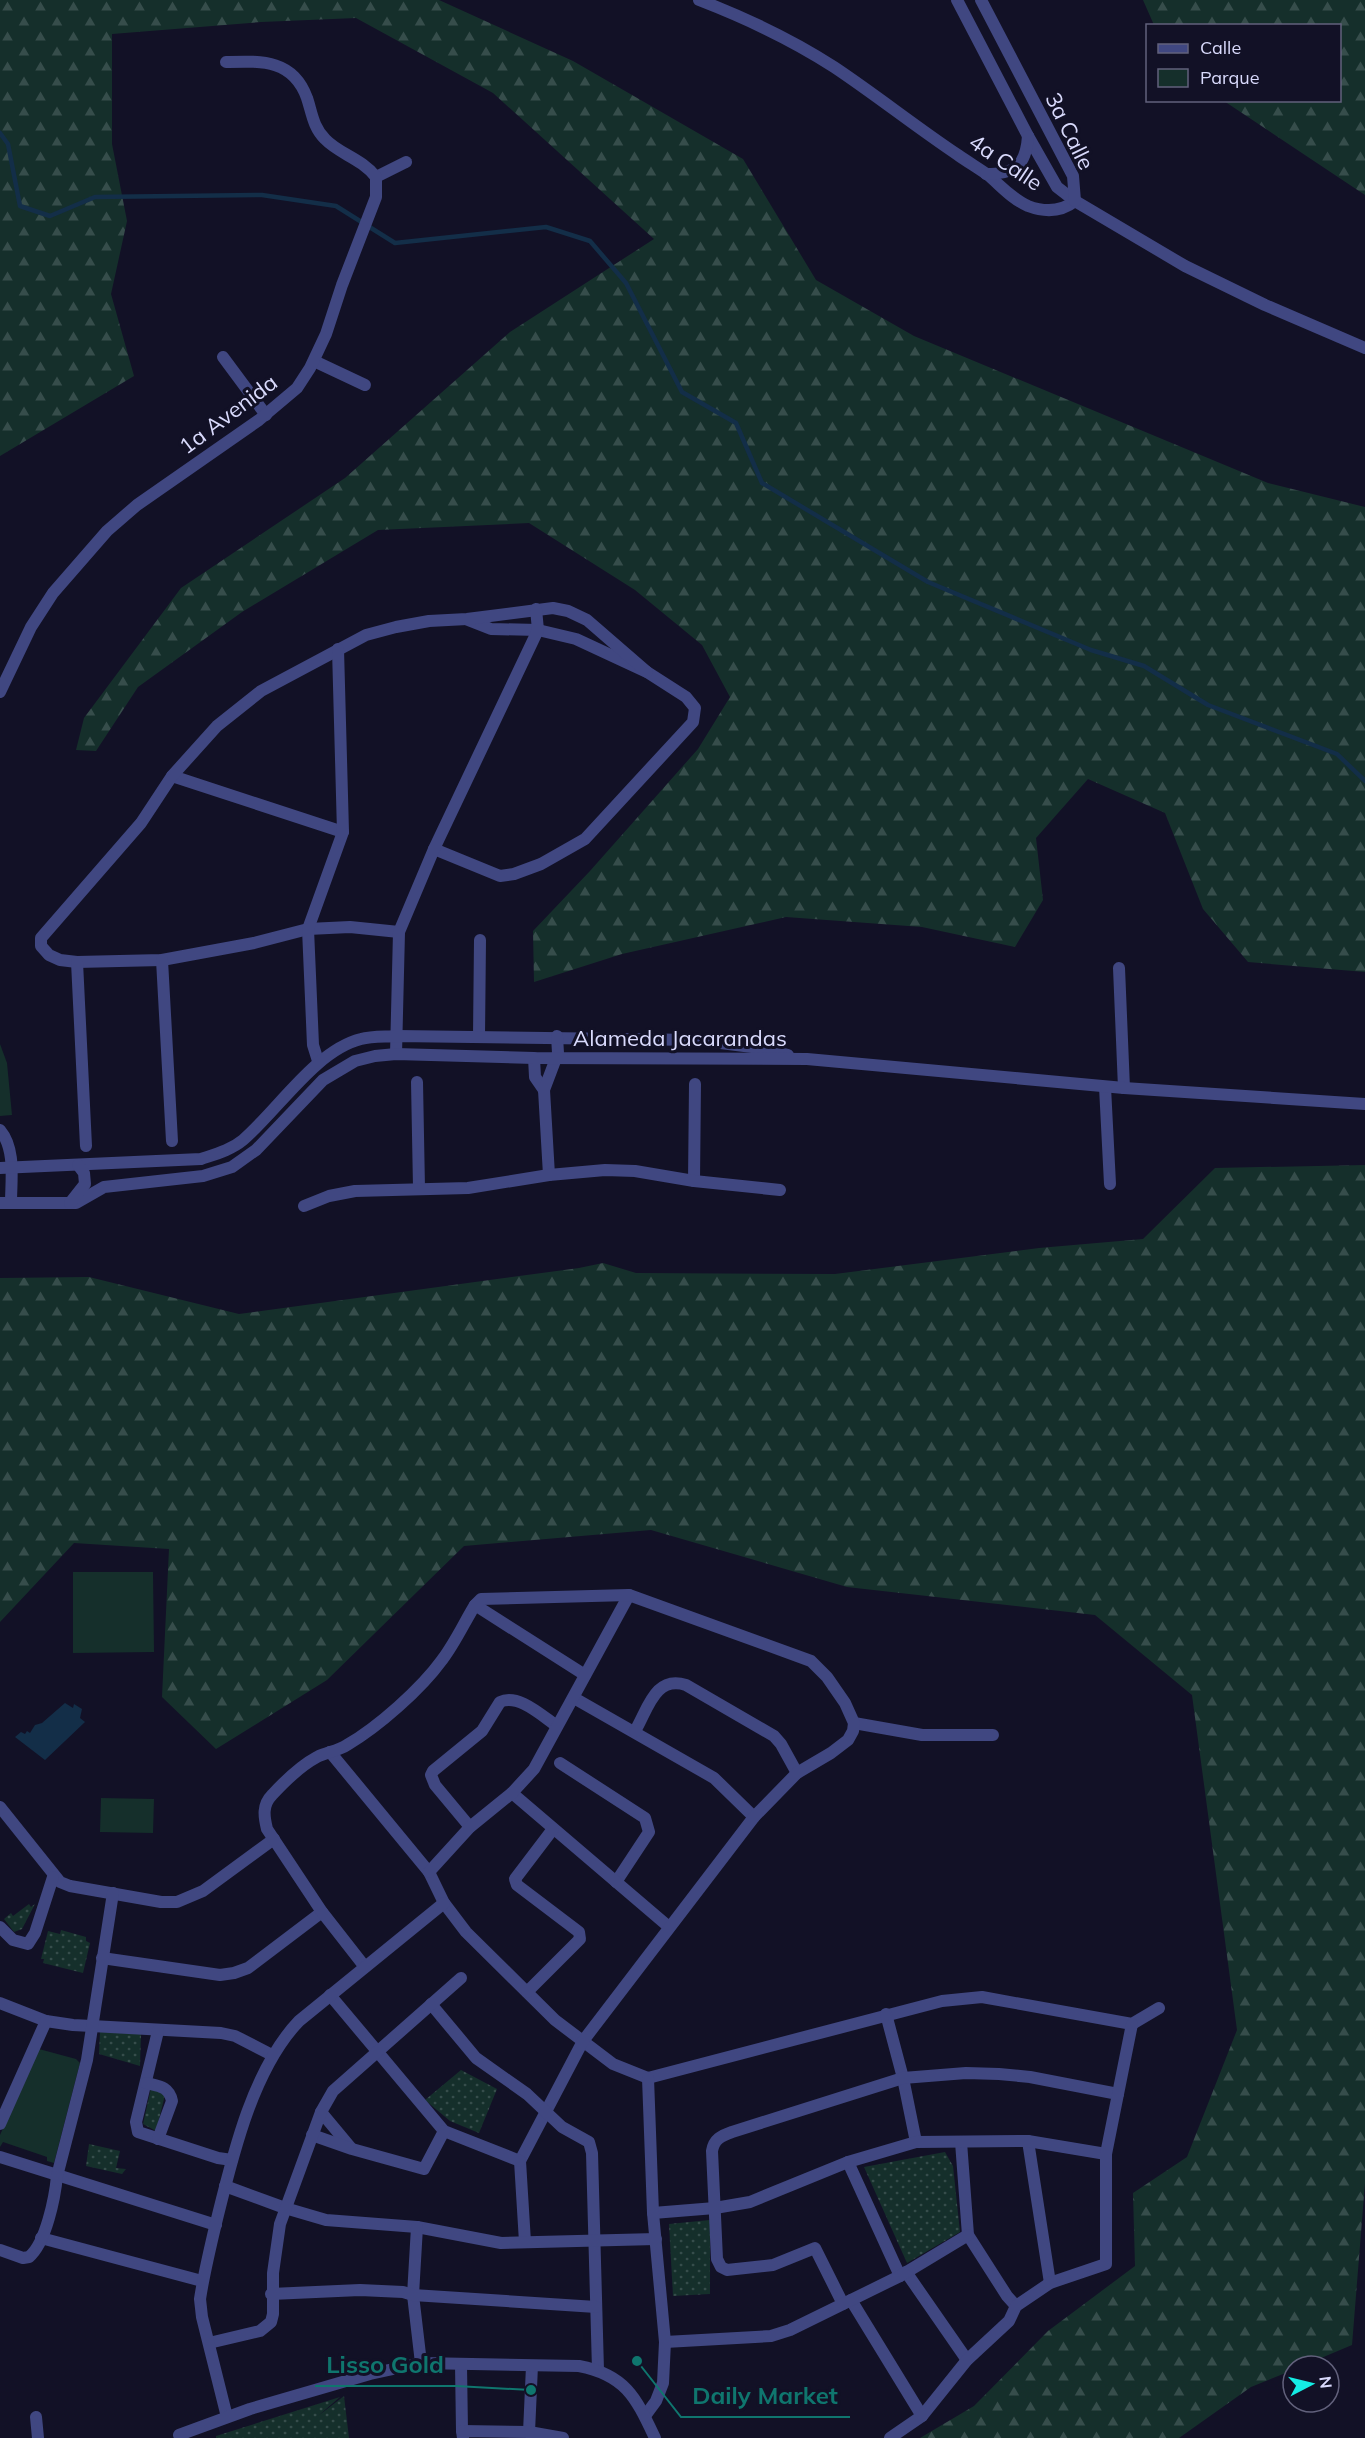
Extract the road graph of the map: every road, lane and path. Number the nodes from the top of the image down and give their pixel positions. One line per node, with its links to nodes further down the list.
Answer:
1 (699, 0): 7 (street, 4a Calle)
2 (957, 0): 5 (street, 3a Calle)
3 (981, 0): 9 (street, 3a Calle)
4 (226, 62): 8 (street)
5 (1028, 136): 7 (street); 9 (street, 3a Calle)
6 (406, 162): 8 (street)
7 (986, 174): 9 (street, 4a Calle)
8 (376, 177): 12 (street, 1a Avenida)
9 (1075, 201): 10 (street)
10 (1365, 348)
11 (223, 357): 14 (street)
12 (314, 361): 13 (street); 14 (street, 1a Avenida)
13 (365, 385)
14 (266, 414): 20 (street, 1a Avenida)
15 (536, 609): 16 (street); 17 (street); 19 (street)
16 (467, 619): 17 (street); 18 (street)
17 (538, 630): 19 (street); 23 (street)
18 (338, 648): 21 (street); 22 (street)
19 (647, 672): 23 (street)
20 (0, 692)
21 (172, 776): 22 (street); 28 (street)
22 (343, 832): 24 (street)
23 (434, 849): 25 (street)
24 (308, 928): 25 (street); 27 (street); 37 (street)
25 (399, 932): 30 (street)
26 (480, 940): 31 (street)
27 (162, 960): 28 (street); 45 (street)
28 (77, 962): 46 (street)
29 (1119, 968): 41 (street)
30 (398, 1036): 31 (street, Alameda Jacarandas); 33 (street); 37 (street, Alameda Jacarandas)
31 (479, 1036): 32 (street, Alameda Jacarandas)
32 (557, 1036): 35 (street); 36 (street, Alameda Jacarandas)
33 (396, 1054): 34 (street, Alameda Jacarandas); 53 (street, Alameda Jacarandas)
34 (534, 1058): 35 (street, Alameda Jacarandas); 42 (street)
35 (557, 1058): 36 (street, Alameda Jacarandas); 42 (street)
36 (807, 1059): 40 (street)
37 (318, 1061): 47 (street, Alameda Jacarandas)
38 (417, 1082): 55 (street)
39 (695, 1084): 52 (street)
40 (1105, 1087): 41 (street); 54 (street)
41 (1124, 1088): 43 (street)
42 (544, 1090): 50 (street)
43 (1365, 1104)
44 (0, 1130): 49 (street)
45 (172, 1141)
46 (86, 1146)
47 (135, 1162): 48 (street, Alameda Jacarandas); 53 (street)
48 (78, 1165): 49 (street, Alameda Jacarandas); 58 (street)
49 (5, 1168): 51 (street); 57 (street)
50 (549, 1175): 52 (street); 55 (street)
51 (0, 1178)
52 (694, 1181): 56 (street)
53 (146, 1183): 58 (street, Alameda Jacarandas)
54 (1110, 1184)
55 (419, 1188): 59 (street)
56 (780, 1190)
57 (6, 1203): 58 (street, Alameda Jacarandas)
58 (69, 1204)
59 (304, 1206)
60 (629, 1596): 61 (street); 62 (street); 64 (street)
61 (475, 1605): 62 (street); 68 (street)
62 (585, 1675): 63 (street)
63 (574, 1698): 65 (street); 66 (street)
64 (854, 1723): 67 (street); 70 (street)
65 (557, 1726): 71 (street); 74 (street)
66 (635, 1731): 70 (street); 73 (street)
67 (993, 1735)
68 (330, 1752): 76 (street); 77 (street)
69 (560, 1763): 79 (street)
70 (797, 1773): 73 (street)
71 (512, 1793): 74 (street); 75 (street)
72 (0, 1807): 78 (street)
73 (754, 1817): 84 (street)
74 (470, 1827): 77 (street)
75 (553, 1829): 79 (street); 88 (street)
76 (274, 1839): 80 (street); 82 (street)
77 (429, 1872): 81 (street)
78 (53, 1876): 80 (street); 83 (street)
79 (616, 1882): 84 (street)
80 (112, 1893): 85 (street)
81 (444, 1903): 86 (street); 88 (street)
82 (322, 1912): 85 (street); 86 (street)
83 (0, 1927)
84 (669, 1928): 98 (street)
85 (102, 1958): 96 (street)
86 (365, 1967): 89 (street)
87 (461, 1978): 91 (street)
88 (527, 1992): 98 (street)
89 (330, 1995): 99 (street); 100 (street)
90 (0, 2003): 94 (street)
91 (432, 2004): 99 (street); 106 (street)
92 (1159, 2008): 95 (street)
93 (886, 2014): 95 (street); 101 (street); 102 (street)
94 (46, 2021): 96 (street); 107 (street)
95 (1132, 2024): 104 (street)
96 (92, 2028): 97 (street); 120 (street)
97 (158, 2031): 100 (street); 103 (street)
98 (583, 2040): 101 (street); 106 (street)
99 (378, 2052): 105 (street); 108 (street)
100 (272, 2055): 117 (street)
101 (648, 2078): 124 (street)
102 (903, 2078): 104 (street); 112 (street); 123 (street)
103 (146, 2083): 110 (street); 110 (street)
104 (1118, 2094): 115 (street)
105 (321, 2112): 109 (street); 114 (street)
106 (546, 2112): 118 (street); 131 (street)
107 (0, 2124)
108 (444, 2130): 114 (street); 118 (street)
109 (312, 2135): 114 (street); 122 (street)
110 (158, 2139): 117 (street)
111 (1028, 2141): 113 (street); 115 (street); 135 (street)
112 (916, 2142): 113 (street); 119 (street)
113 (960, 2142): 127 (street)
114 (352, 2149)
115 (1106, 2154): 135 (street)
116 (0, 2157): 120 (street)
117 (232, 2160): 121 (street)
118 (520, 2161): 130 (street)
119 (848, 2162): 123 (street); 133 (street)
120 (57, 2176): 125 (street); 128 (street)
121 (225, 2186): 122 (street); 125 (street)
122 (285, 2208): 126 (street); 136 (street)
123 (715, 2208): 124 (street); 138 (street)
124 (653, 2213): 129 (street)
125 (216, 2224): 134 (street)
126 (417, 2227): 130 (street); 137 (street)
127 (968, 2235): 133 (street); 139 (street)
128 (41, 2238): 132 (street); 134 (street)
129 (656, 2239): 131 (street); 141 (street)
130 (525, 2242): 131 (street)
131 (596, 2242): 140 (street)
132 (0, 2250)
133 (903, 2274): 138 (street); 143 (street)
134 (202, 2281): 142 (street)
135 (1050, 2283): 139 (street)
136 (271, 2294): 137 (street); 142 (street)
137 (413, 2295): 140 (street); 144 (street)
138 (847, 2302): 141 (street); 149 (street)
139 (1016, 2306): 143 (street)
140 (596, 2307): 147 (street)
141 (665, 2342): 148 (street)
142 (209, 2343): 151 (street)
143 (967, 2360): 149 (street)
144 (421, 2363): 145 (street); 151 (street)
145 (461, 2365): 146 (street); 153 (street)
146 (532, 2366): 147 (street); 152 (street)
147 (598, 2370): 148 (street)
148 (645, 2416): 157 (street)
149 (922, 2416): 158 (street)
150 (36, 2417): 155 (street)
151 (227, 2417): 154 (street)
152 (529, 2432): 153 (street); 156 (street)
153 (463, 2434)
154 (179, 2435)
155 (38, 2438)
156 (563, 2438)
157 (655, 2438)
158 (890, 2438)

